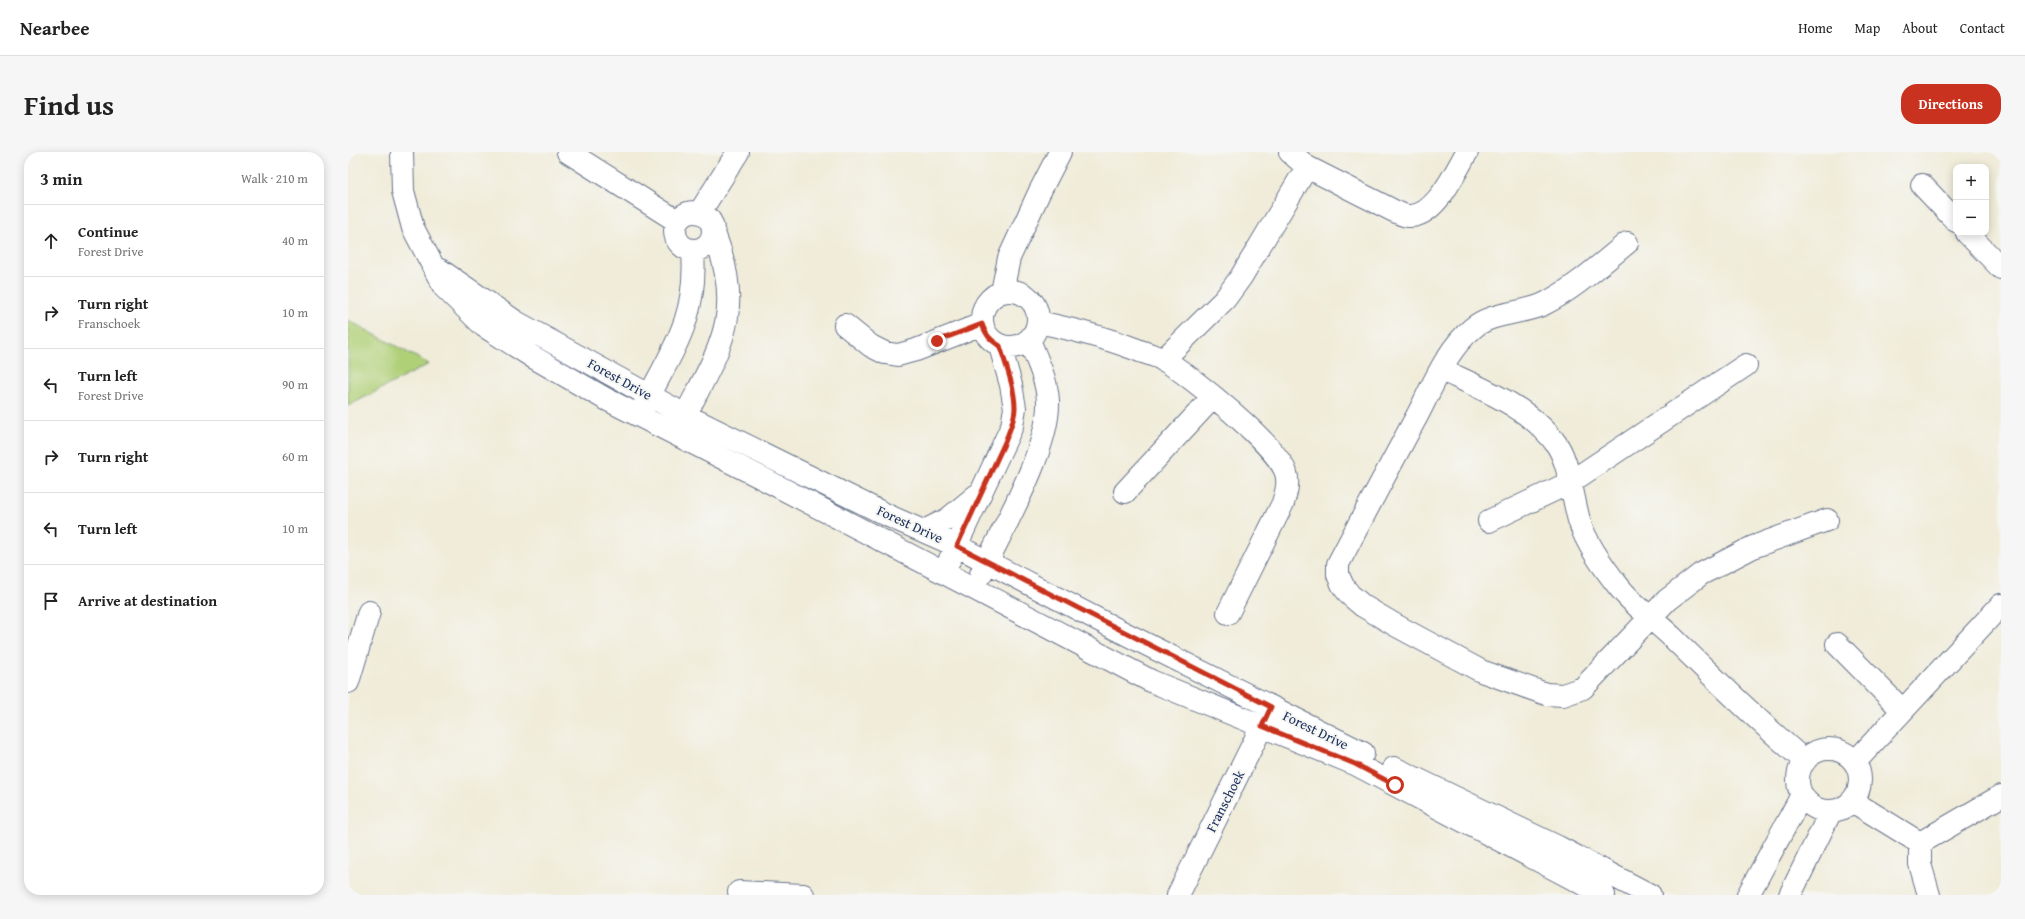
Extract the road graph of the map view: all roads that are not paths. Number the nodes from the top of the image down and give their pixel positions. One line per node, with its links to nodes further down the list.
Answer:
1 (402, 152): 16 (street, Forest Drive)
2 (568, 152): 11 (street)
3 (738, 152): 9 (street)
4 (1060, 152): 18 (street)
5 (1290, 152): 7 (street)
6 (1467, 152): 7 (street)
7 (1307, 167): 23 (street)
8 (1922, 185): 10 (street)
9 (700, 212): 11 (street); 12 (street)
10 (1953, 218)
11 (677, 221): 15 (street)
12 (714, 232): 15 (street); 28 (street)
13 (1971, 236): 17 (street)
14 (1627, 243): 25 (street)
15 (692, 251): 26 (street)
16 (435, 267): 26 (street, Forest Drive); 29 (street, Forest Drive)
17 (2001, 268)
18 (1002, 292): 19 (street); 21 (street)
19 (982, 324): 20 (street); 22 (street)
20 (845, 325)
21 (1034, 331): 22 (street); 23 (street); 38 (street)
22 (1000, 346): 32 (street)
23 (1163, 360): 27 (street)
24 (1746, 364): 31 (street)
25 (1442, 370): 31 (street); 44 (street)
26 (650, 396): 28 (street, Forest Drive); 29 (street)
27 (1213, 397): 33 (street); 43 (street)
28 (685, 415): 30 (street); 36 (street, Forest Drive)
29 (639, 416): 30 (street, Forest Drive)
30 (675, 435): 39 (street, Forest Drive)
31 (1569, 483): 35 (street); 44 (street)
32 (982, 491): 36 (street); 37 (street)
33 (1125, 492)
34 (1827, 520): 44 (street)
35 (1489, 521)
36 (924, 531): 37 (street, Forest Drive)
37 (957, 546): 38 (street, Forest Drive); 39 (street)
38 (987, 561): 40 (street); 48 (street, Forest Drive)
39 (944, 573): 40 (street, Forest Drive)
40 (974, 588): 48 (street, Forest Drive)
41 (2001, 605): 47 (street)
42 (369, 612): 46 (street)
43 (1228, 613)
44 (1650, 617): 49 (street)
45 (1837, 644): 47 (street)
46 (348, 682)
47 (1902, 710): 50 (street)
48 (1267, 716): 59 (street, Franschoek); 60 (street, Forest Drive); 61 (street, Forest Drive)
49 (1805, 761): 50 (street); 51 (street)
50 (1855, 762): 53 (street)
51 (1802, 795): 54 (street); 56 (street)
52 (2001, 796): 55 (street)
53 (1852, 801): 54 (street); 55 (street)
54 (1831, 811): 64 (street)
55 (1920, 843): 65 (street)
56 (1759, 874): 62 (street); 63 (street)
57 (740, 892): 58 (street)
58 (803, 895)
59 (1178, 895)
60 (1604, 895)
61 (1650, 895)
62 (1730, 895)
63 (1748, 895)
64 (1790, 895)
65 (1929, 895)

